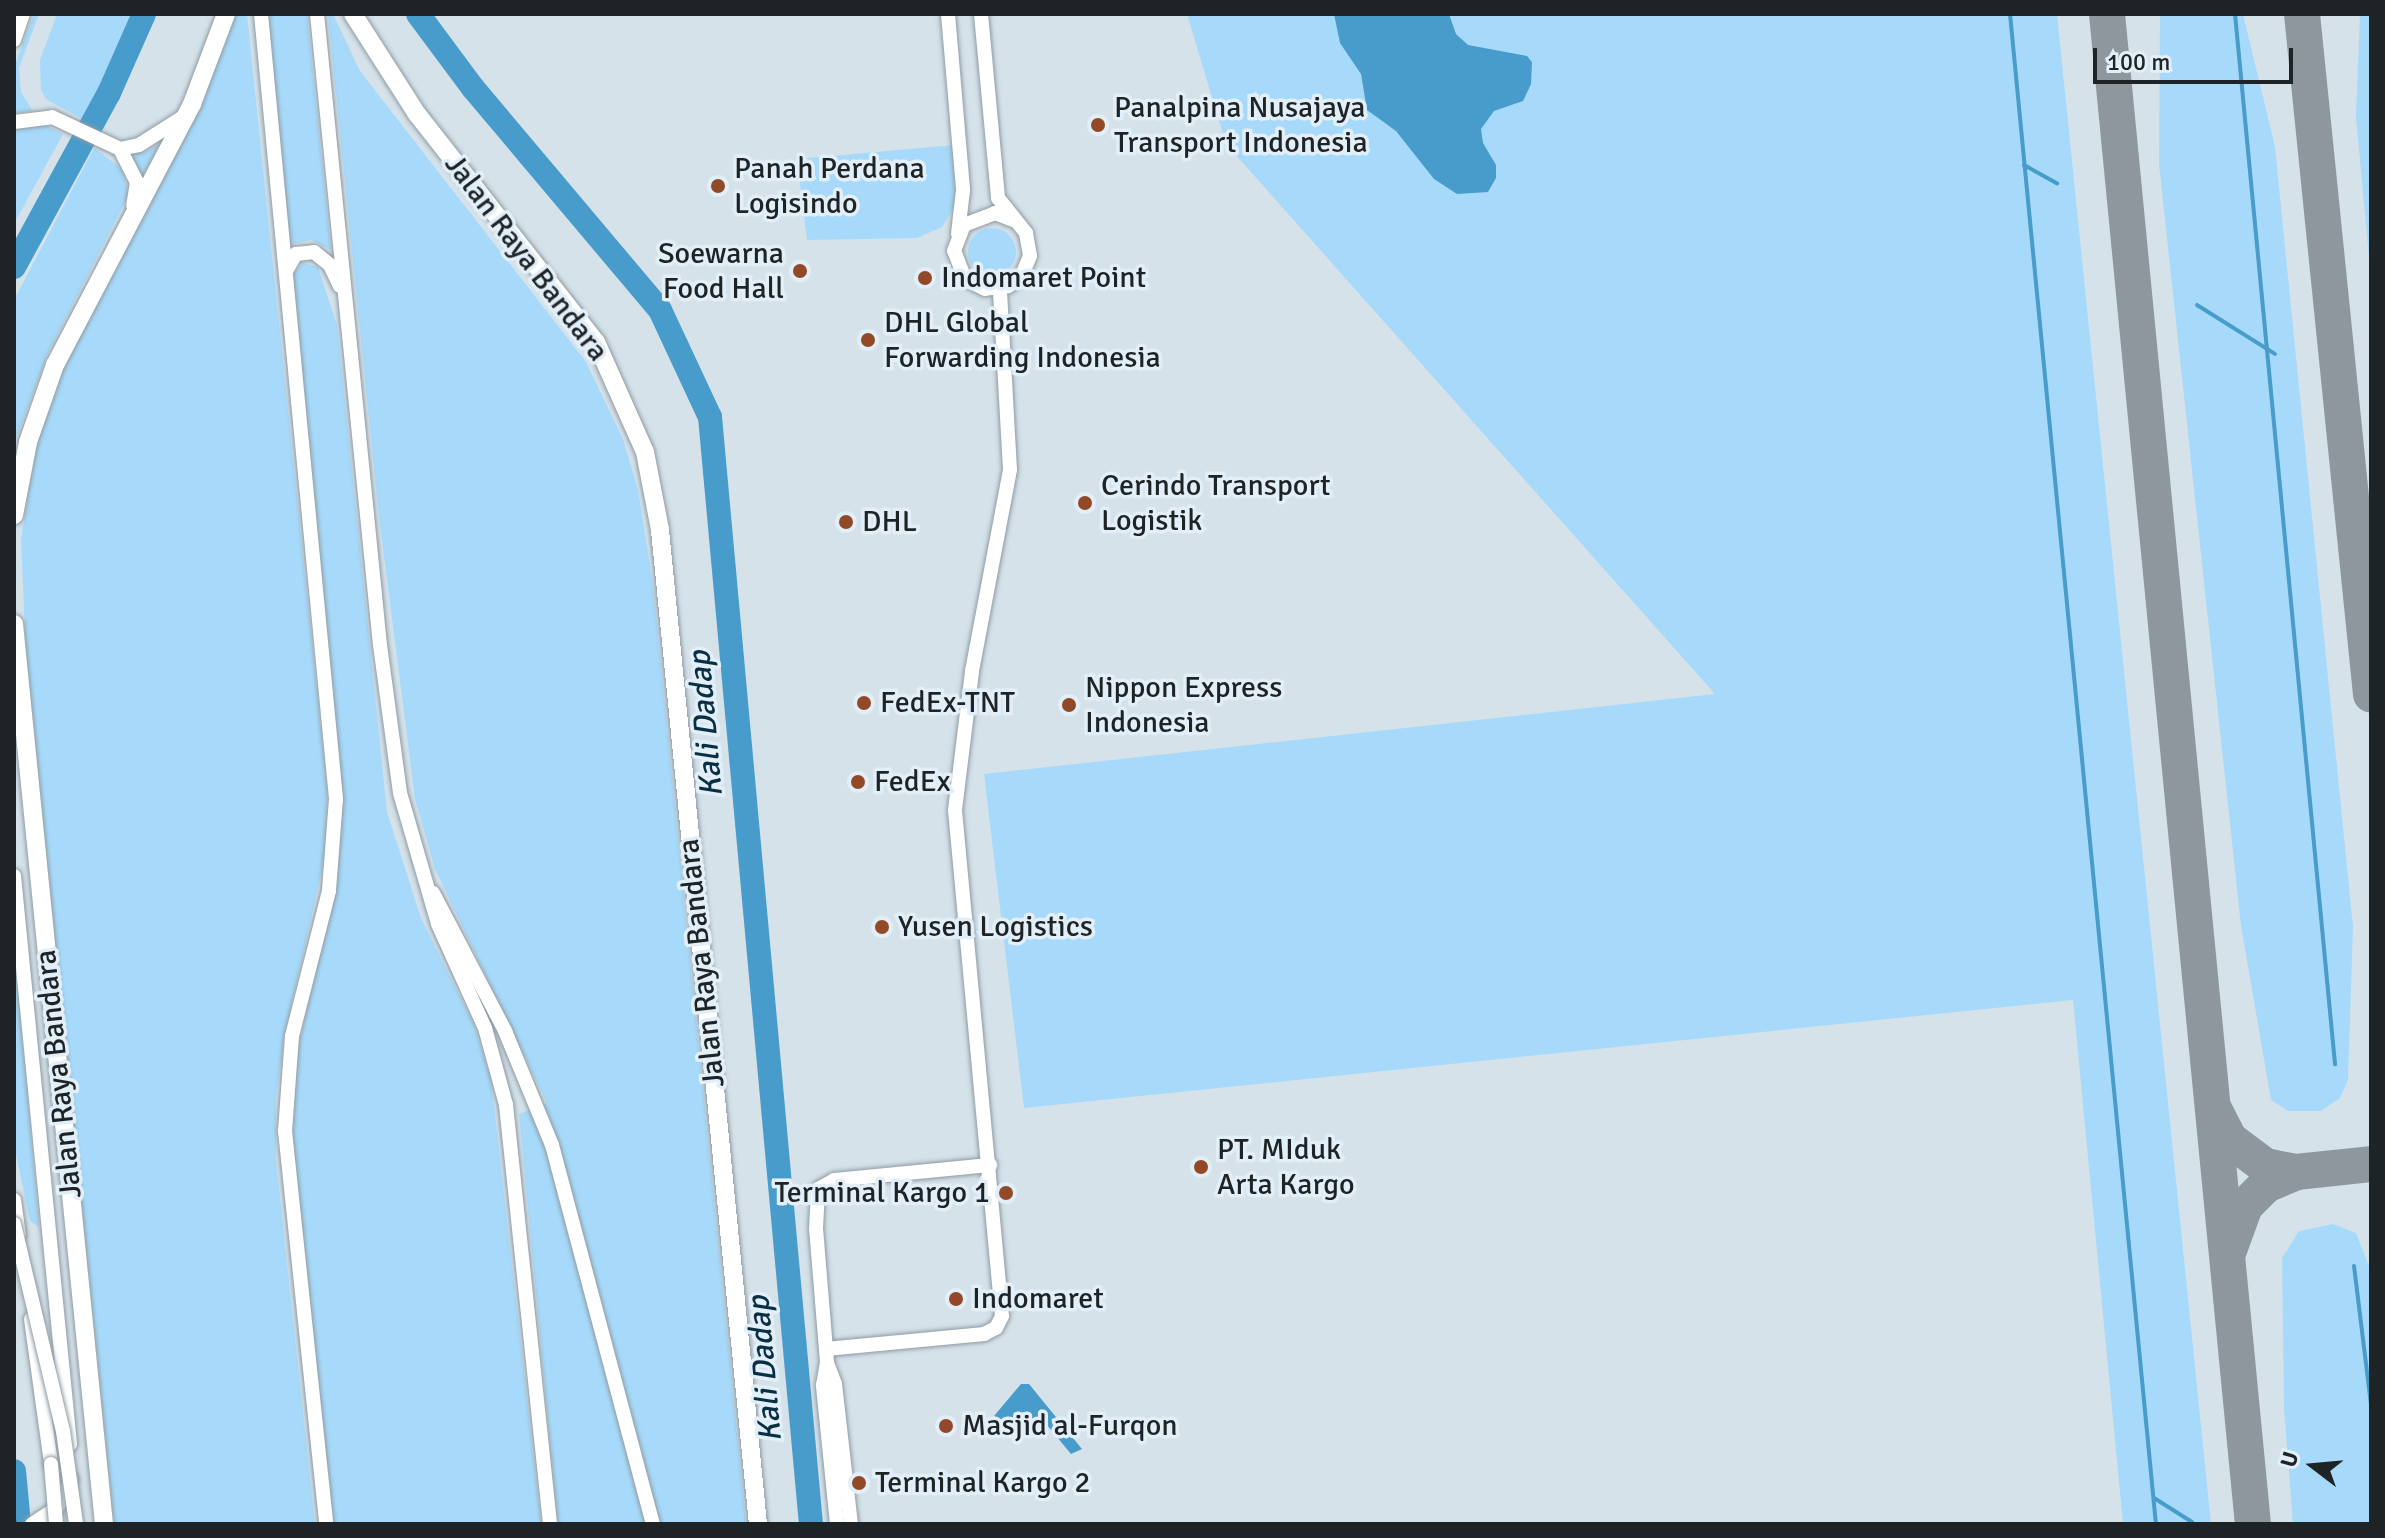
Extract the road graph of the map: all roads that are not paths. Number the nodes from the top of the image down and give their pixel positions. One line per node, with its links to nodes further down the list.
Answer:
1 (23, 14): 8 (street)
2 (226, 14): 9 (main road)
3 (261, 14): 15 (street)
4 (317, 14): 17 (street)
5 (353, 14): 35 (main road, Jalan Raya Bandara)
6 (948, 14): 14 (street)
7 (981, 14): 12 (street)
8 (14, 40)
9 (192, 104): 11 (street); 13 (main road)
10 (14, 122): 11 (street)
11 (118, 147): 13 (street)
12 (1016, 221): 14 (street); 16 (street)
13 (128, 222): 18 (main road)
14 (958, 234): 16 (street)
15 (285, 283): 17 (street); 32 (street)
16 (1000, 289): 22 (street)
17 (348, 321): 20 (street)
18 (14, 515)
19 (14, 624): 31 (main road, Jalan Raya Bandara)
20 (419, 868): 33 (street); 34 (street)
21 (14, 876): 26 (street, Jalan Raya Bandara)
22 (990, 1165): 25 (street); 25 (street)
23 (14, 1200): 28 (street, bridge)
24 (14, 1224): 30 (street, Jalan Raya Bandara, bridge)
25 (826, 1356): 27 (street)
26 (73, 1475): 28 (street); 30 (street, Jalan Raya Bandara)
27 (843, 1518)
28 (52, 1520): 29 (street)
29 (32, 1524)
30 (76, 1524)
31 (104, 1524)
32 (326, 1524)
33 (550, 1524)
34 (653, 1524)
35 (758, 1524)

